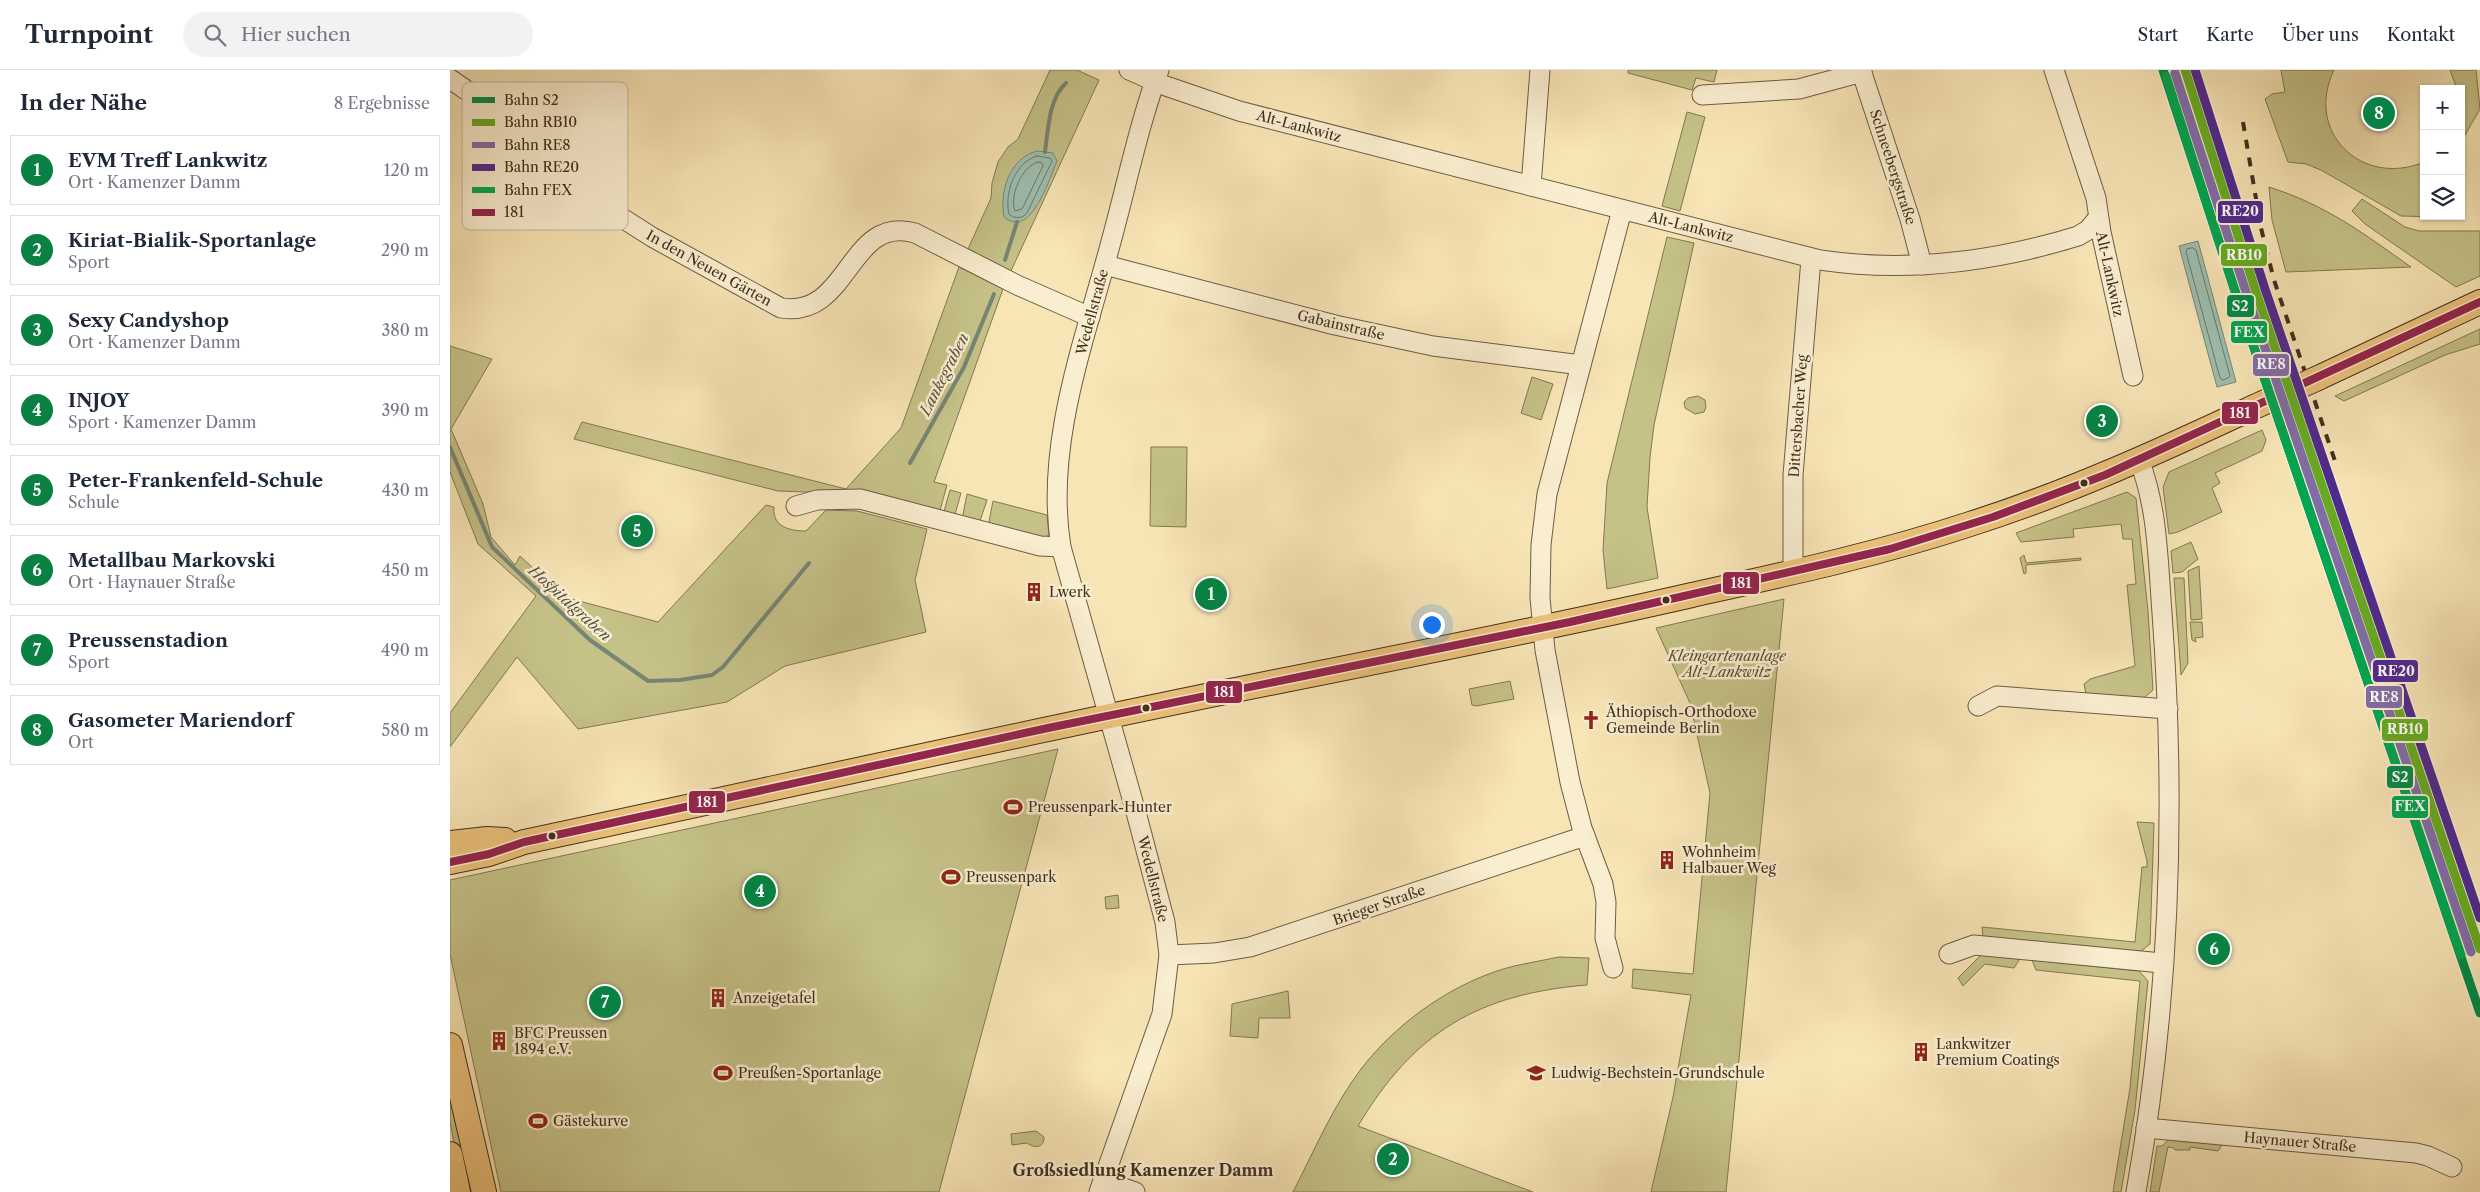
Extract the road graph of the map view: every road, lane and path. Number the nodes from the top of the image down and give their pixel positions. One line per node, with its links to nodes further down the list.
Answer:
1 (1129, 70): 5 (street, Alt-Lankwitz)
2 (1540, 70): 9 (street)
3 (2054, 70): 11 (street)
4 (1861, 71): 8 (street); 15 (street, Schneebergstraße)
5 (1157, 76): 9 (street, Alt-Lankwitz); 14 (street, Wedellstraße)
6 (450, 79): 7 (street, In den Neuen Gärten)
7 (462, 87)
8 (1702, 95)
9 (1531, 186): 10 (street, Alt-Lankwitz)
10 (1622, 210): 13 (street, Alt-Lankwitz); 18 (street)
11 (2098, 218): 15 (street, Alt-Lankwitz); 19 (street, Alt-Lankwitz)
12 (628, 222): 17 (street, In den Neuen Gärten)
13 (1810, 258): 15 (street, Alt-Lankwitz); 23 (street, Dittersbacher Weg)
14 (1105, 265): 17 (street, Wedellstraße); 18 (street, Gabainstraße)
15 (1922, 265)
16 (2480, 302): 20 (main road, bridge)
17 (1090, 317): 22 (street, Wedellstraße)
18 (1581, 365): 24 (street)
19 (2133, 376)
20 (2139, 460): 23 (main road); 26 (street)
21 (796, 506): 22 (street)
22 (1061, 547): 27 (street, Wedellstraße)
23 (1793, 573): 24 (main road)
24 (1542, 628): 27 (main road); 28 (street)
25 (1978, 706): 26 (street)
26 (2168, 709): 34 (street)
27 (1110, 716): 29 (main road); 33 (street, Wedellstraße)
28 (1584, 836): 33 (street, Brieger Straße); 35 (street)
29 (524, 842): 30 (main road); 31 (main road)
30 (450, 843)
31 (450, 862)
32 (1949, 954): 34 (street)
33 (1169, 955): 40 (street, Wedellstraße)
34 (2162, 963): 37 (street)
35 (1613, 968)
36 (450, 1045): 41 (main road)
37 (2146, 1128): 39 (street, Haynauer Straße); 44 (street)
38 (450, 1154): 42 (main road)
39 (2452, 1167)
40 (1101, 1186): 43 (street, Wedellstraße)
41 (483, 1188): 42 (main road)
42 (458, 1190)
43 (1135, 1192)
44 (2136, 1192)

